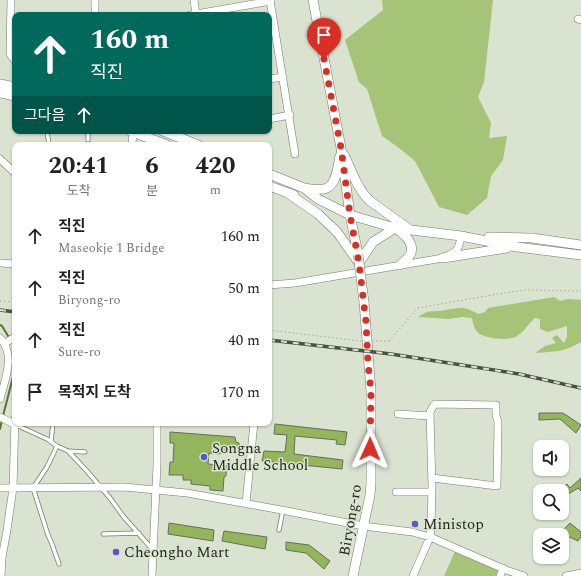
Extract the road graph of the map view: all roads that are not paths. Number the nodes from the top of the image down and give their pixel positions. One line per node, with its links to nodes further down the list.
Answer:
1 (11, 0): 6 (street)
2 (95, 0): 7 (street)
3 (194, 0): 8 (street)
4 (270, 0): 9 (street); 11 (street)
5 (313, 0): 28 (street)
6 (12, 12)
7 (94, 12)
8 (194, 12)
9 (209, 12)
10 (12, 33): 13 (street)
11 (277, 40): 12 (street); 14 (street)
12 (272, 41)
13 (12, 57)
14 (283, 76): 15 (street); 20 (street)
15 (272, 78)
16 (0, 84): 17 (street)
17 (12, 86)
18 (0, 93): 19 (street)
19 (12, 95)
20 (290, 115): 21 (street); 29 (street)
21 (272, 118)
22 (88, 134): 25 (lane)
23 (140, 134): 26 (street)
24 (170, 134): 27 (street)
25 (88, 140)
26 (160, 142)
27 (190, 142)
28 (341, 148): 34 (street); 37 (street); 39 (street)
29 (295, 154)
30 (0, 159): 31 (street)
31 (12, 170)
32 (272, 175): 34 (street)
33 (272, 187): 35 (street)
34 (304, 188): 36 (street)
35 (289, 194): 36 (street); 45 (street)
36 (318, 199): 37 (street)
37 (350, 215): 38 (street); 45 (street)
38 (395, 228): 39 (street); 45 (street); 48 (street)
39 (410, 230): 40 (street)
40 (462, 236): 41 (street); 42 (street); 44 (street)
41 (581, 245)
42 (517, 247): 43 (street); 44 (street)
43 (581, 255)
44 (443, 258): 48 (street)
45 (358, 259): 75 (street, Biryong-ro, bridge)
46 (0, 263): 47 (street)
47 (12, 264)
48 (400, 265): 49 (street)
49 (272, 285)
50 (4, 341): 51 (street)
51 (0, 399)
52 (398, 414): 53 (street)
53 (430, 416): 65 (street); 65 (street)
54 (0, 417): 55 (street)
55 (12, 422)
56 (13, 426): 68 (street)
57 (21, 426): 61 (lane)
58 (53, 426): 61 (lane)
59 (157, 426): 70 (street)
60 (254, 426): 73 (street)
61 (51, 442): 62 (lane)
62 (57, 446): 63 (lane); 69 (lane)
63 (68, 451): 64 (lane); 66 (lane)
64 (85, 452)
65 (432, 478): 72 (street)
66 (100, 487): 69 (street); 70 (street); 77 (lane)
67 (0, 488): 68 (street)
68 (13, 488): 69 (street); 84 (street)
69 (33, 488): 81 (lane)
70 (155, 489): 73 (street); 80 (street)
71 (396, 492): 72 (street)
72 (432, 492): 79 (street)
73 (246, 503): 74 (street)
74 (283, 510): 75 (street); 76 (lane)
75 (364, 526): 79 (street); 86 (street, Biryong-ro)
76 (279, 530)
77 (139, 532): 78 (lane); 80 (lane)
78 (103, 534)
79 (430, 537): 82 (street); 87 (street)
80 (153, 551): 85 (street)
81 (59, 564)
82 (502, 568): 88 (street); 89 (street)
83 (581, 573): 90 (street)
84 (1, 576)
85 (152, 576)
86 (353, 576)
87 (413, 576)
88 (500, 576)
89 (524, 576)
90 (566, 576)

